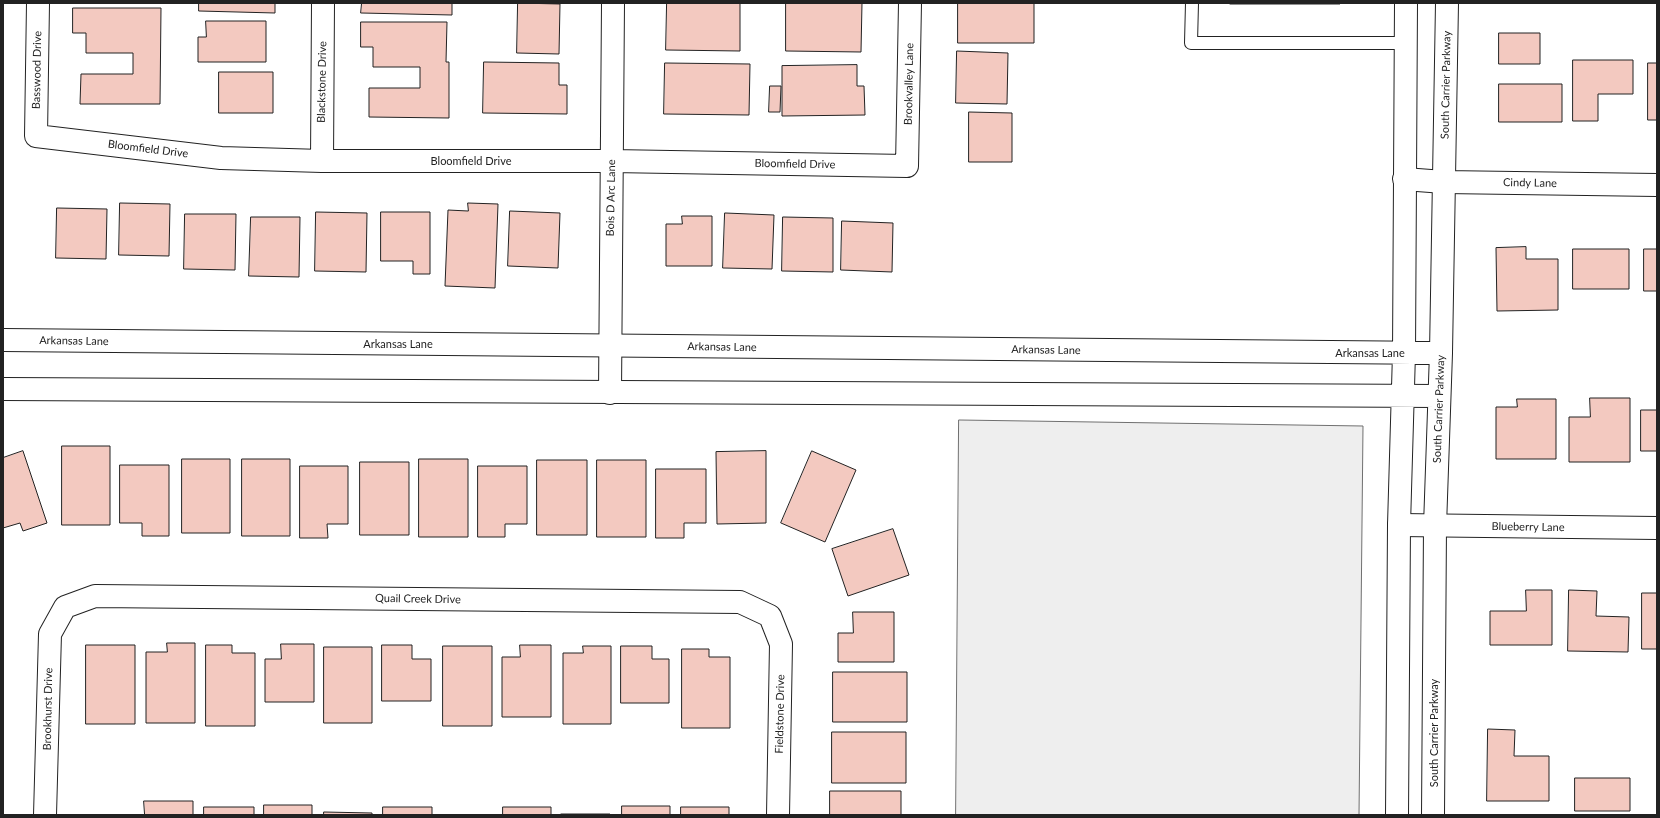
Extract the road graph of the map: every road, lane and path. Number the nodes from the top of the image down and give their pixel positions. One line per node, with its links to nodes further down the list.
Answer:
1 (38, 3): 9 (main road, Basswood Drive)
2 (323, 3): 10 (main road, Blackstone Drive)
3 (613, 3): 11 (main road, Bois D Arc Lane)
4 (910, 3): 12 (main road, Brookvalley Lane)
5 (1192, 3): 8 (lane)
6 (1406, 3): 8 (main road)
7 (1447, 3): 14 (main road, South Carrier Parkway)
8 (1406, 43): 13 (main road)
9 (36, 136): 10 (main road, Bloomfield Drive)
10 (322, 161): 11 (main road, Bloomfield Drive)
11 (612, 161): 12 (main road, Bloomfield Drive); 17 (main road, Bois D Arc Lane)
12 (907, 166)
13 (1404, 179): 14 (main road, Cindy Lane); 19 (main road)
14 (1444, 182): 15 (main road, Cindy Lane); 18 (main road, South Carrier Parkway)
15 (1657, 185)
16 (3, 340): 17 (main road, Arkansas Lane)
17 (610, 346): 19 (main road, Arkansas Lane); 21 (main road, Bois D Arc Lane)
18 (1441, 352): 19 (main road, Arkansas Lane); 22 (main road, South Carrier Parkway)
19 (1404, 353): 23 (main road)
20 (3, 388): 21 (main road)
21 (610, 393): 23 (main road)
22 (1439, 396): 23 (main road); 25 (main road, South Carrier Parkway)
23 (1403, 397): 24 (main road)
24 (1399, 525): 25 (main road, Blueberry Lane); 31 (main road)
25 (1435, 526): 26 (main road, Blueberry Lane); 32 (main road, South Carrier Parkway)
26 (1657, 528)
27 (65, 607): 28 (main road, Quail Creek Drive); 29 (main road, Brookhurst Drive)
28 (770, 616): 30 (main road, Fieldstone Drive)
29 (45, 815)
30 (778, 815)
31 (1397, 815)
32 (1433, 815)

